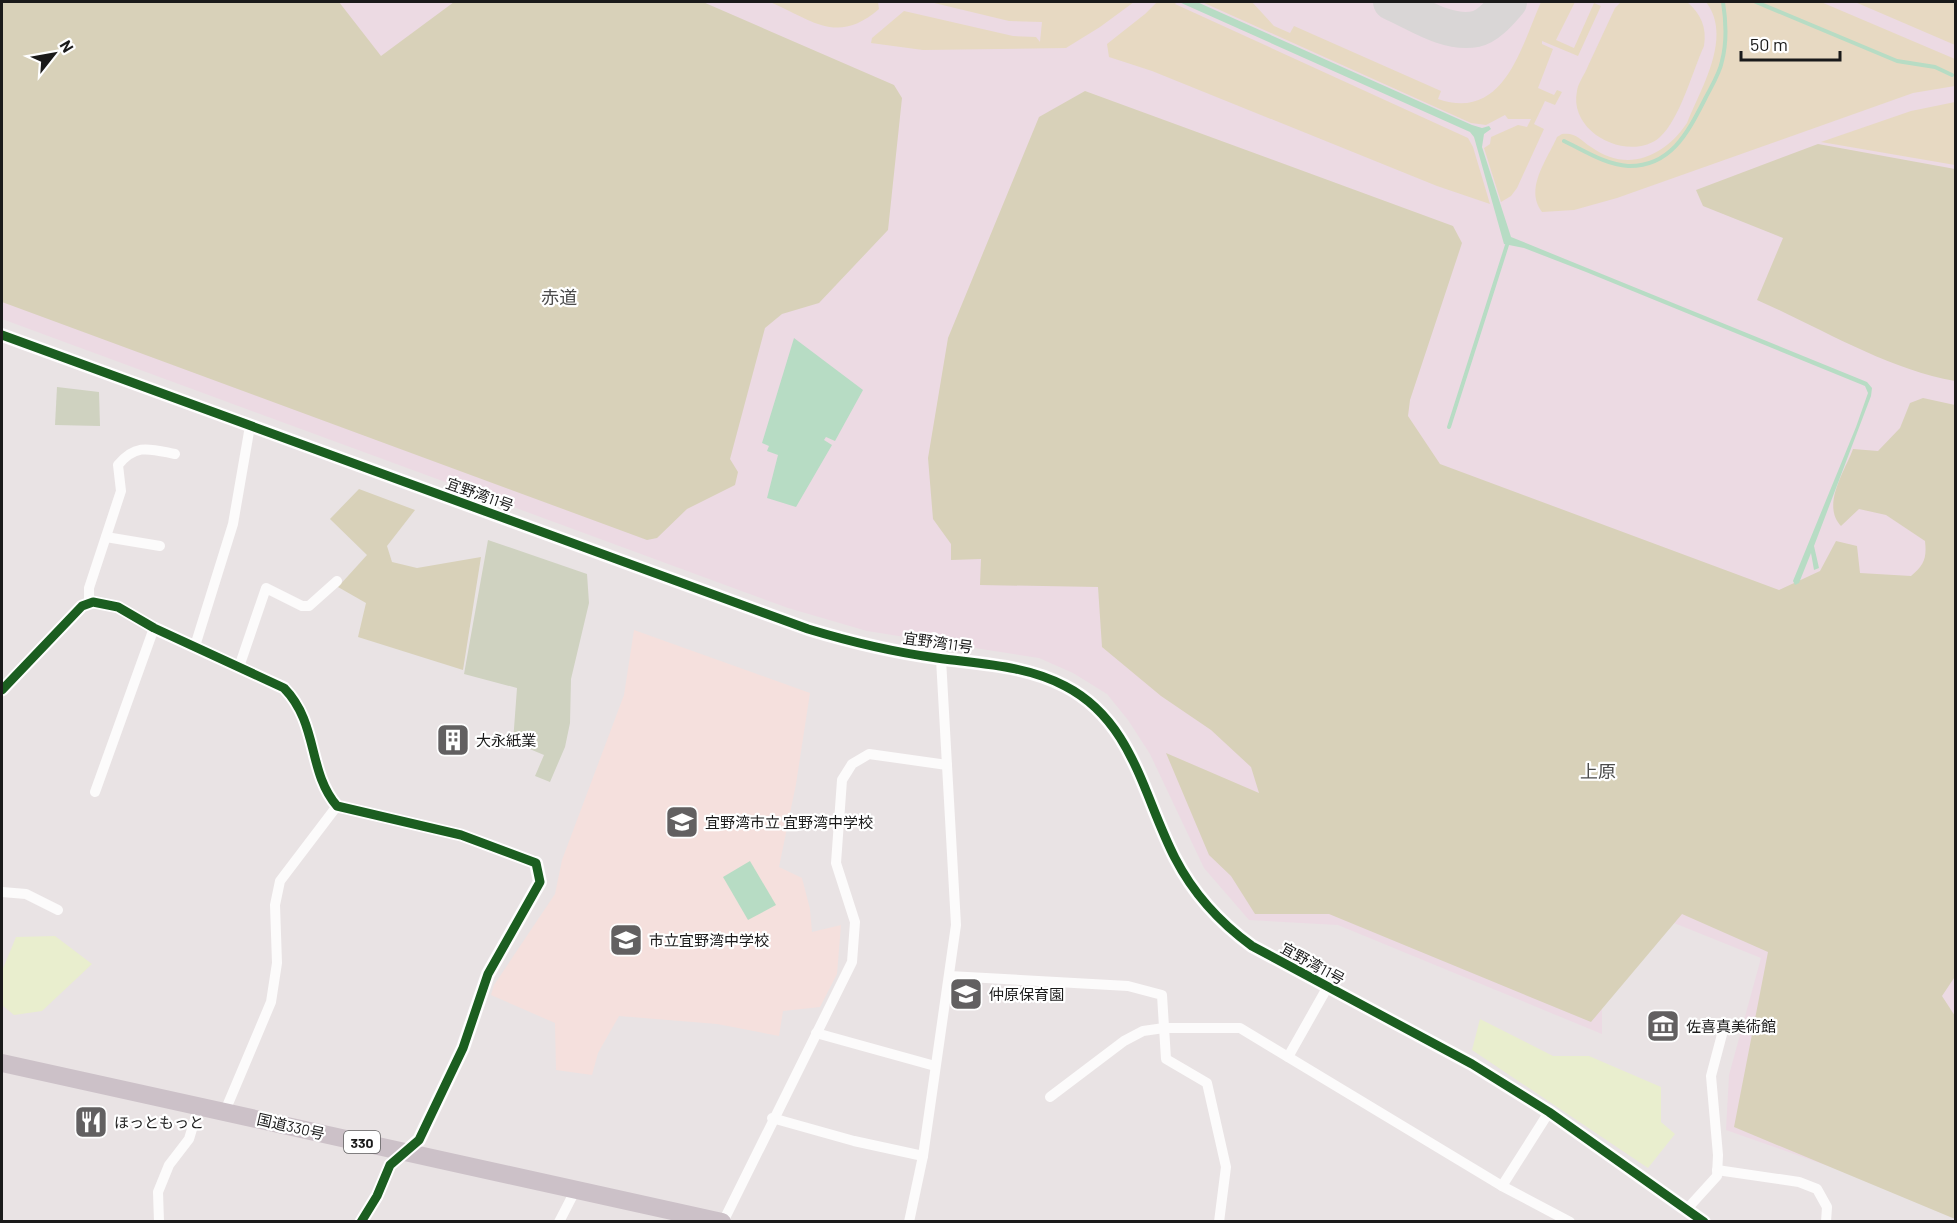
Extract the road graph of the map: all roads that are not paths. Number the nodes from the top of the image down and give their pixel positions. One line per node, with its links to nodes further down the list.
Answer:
1 (2, 335): 2 (street, 宜野湾11号)
2 (250, 426): 10 (street); 11 (street, 宜野湾11号)
3 (175, 454): 4 (street)
4 (106, 537): 5 (street); 7 (street)
5 (160, 546)
6 (337, 581): 12 (street)
7 (89, 603): 8 (street); 13 (street)
8 (154, 627): 10 (street); 15 (street)
9 (934, 637): 11 (street)
10 (195, 646): 12 (street)
11 (939, 658): 14 (street); 21 (street, 宜野湾11号)
12 (239, 667): 16 (street)
13 (2, 690)
14 (947, 765): 20 (street); 24 (street)
15 (95, 792)
16 (337, 806): 17 (street); 30 (street)
17 (536, 863): 33 (street)
18 (2, 892): 19 (street)
19 (58, 910)
20 (949, 976): 23 (street); 27 (street)
21 (1327, 988): 25 (street); 31 (street, 宜野湾11号)
22 (1725, 1023): 35 (street)
23 (1164, 1028): 25 (street); 28 (street); 44 (street)
24 (816, 1033): 27 (street); 32 (street)
25 (1288, 1057): 36 (street)
26 (2, 1063): 29 (highway, 国道330号 / 330)
27 (935, 1066): 34 (street)
28 (1050, 1097)
29 (200, 1106): 30 (highway, 国道330号 / 330); 39 (street)
30 (225, 1111): 33 (highway, 国道330号 / 330)
31 (1549, 1112): 36 (street); 38 (street, 宜野湾11号)
32 (772, 1118): 34 (street); 42 (street)
33 (406, 1152): 37 (highway, 国道330号 / 330); 40 (street)
34 (923, 1156): 43 (street)
35 (1717, 1170): 38 (street); 47 (street)
36 (1502, 1186): 45 (street)
37 (576, 1189): 41 (street); 42 (highway, 国道330号 / 330)
38 (1687, 1209): 46 (street, 宜野湾11号)
39 (159, 1221)
40 (361, 1221)
41 (559, 1221)
42 (722, 1221)
43 (909, 1221)
44 (1219, 1221)
45 (1570, 1221)
46 (1704, 1221)
47 (1826, 1221)

